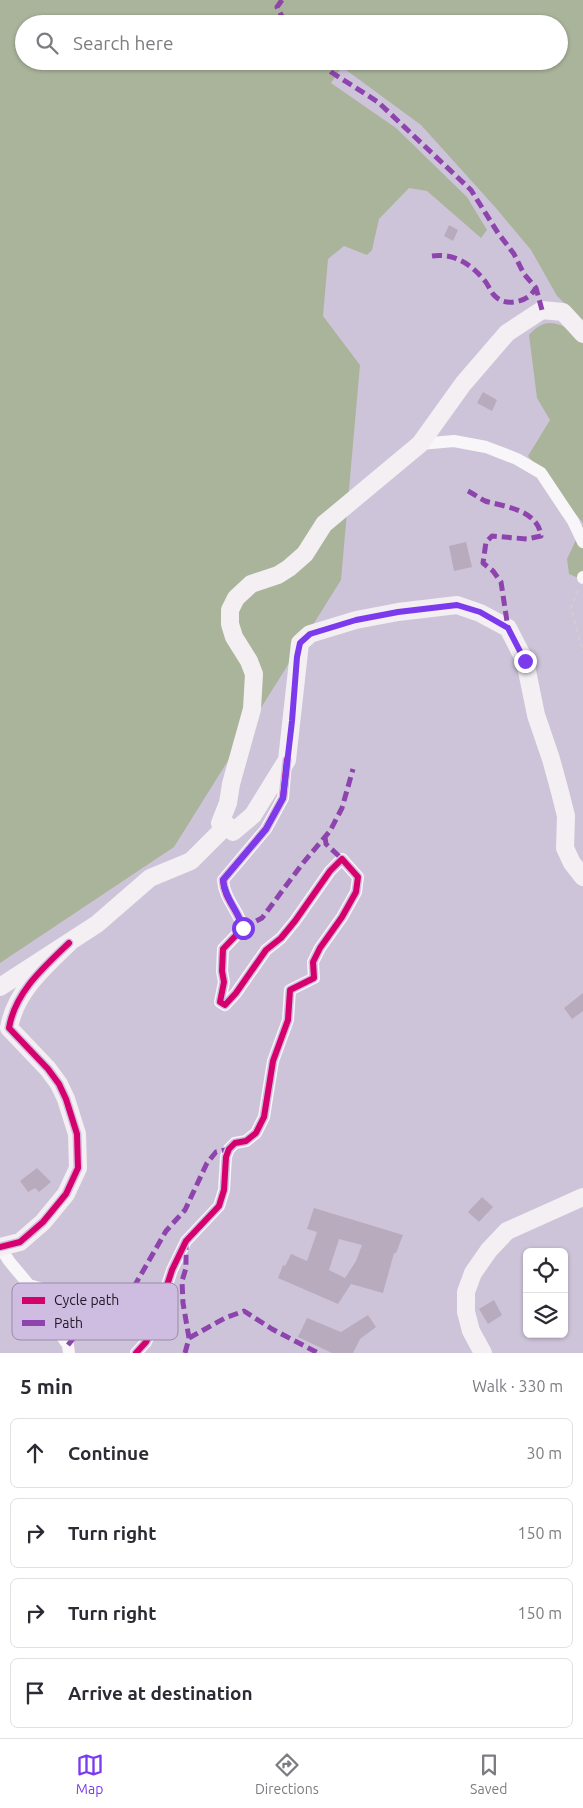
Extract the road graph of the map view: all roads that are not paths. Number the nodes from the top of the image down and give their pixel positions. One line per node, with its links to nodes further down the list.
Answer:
1 (583, 334): 2 (main road)
2 (420, 444): 3 (street); 5 (main road)
3 (583, 542)
4 (287, 760): 5 (main road); 6 (main road); 12 (street)
5 (227, 825): 7 (main road)
6 (583, 877)
7 (69, 943): 8 (main road); 10 (main road)
8 (0, 987)
9 (583, 1197): 17 (main road)
10 (0, 1247): 11 (street)
11 (27, 1283)
12 (168, 1283)
13 (64, 1340): 15 (street)
14 (147, 1340): 16 (street)
15 (69, 1353)
16 (136, 1353)
17 (483, 1353)

